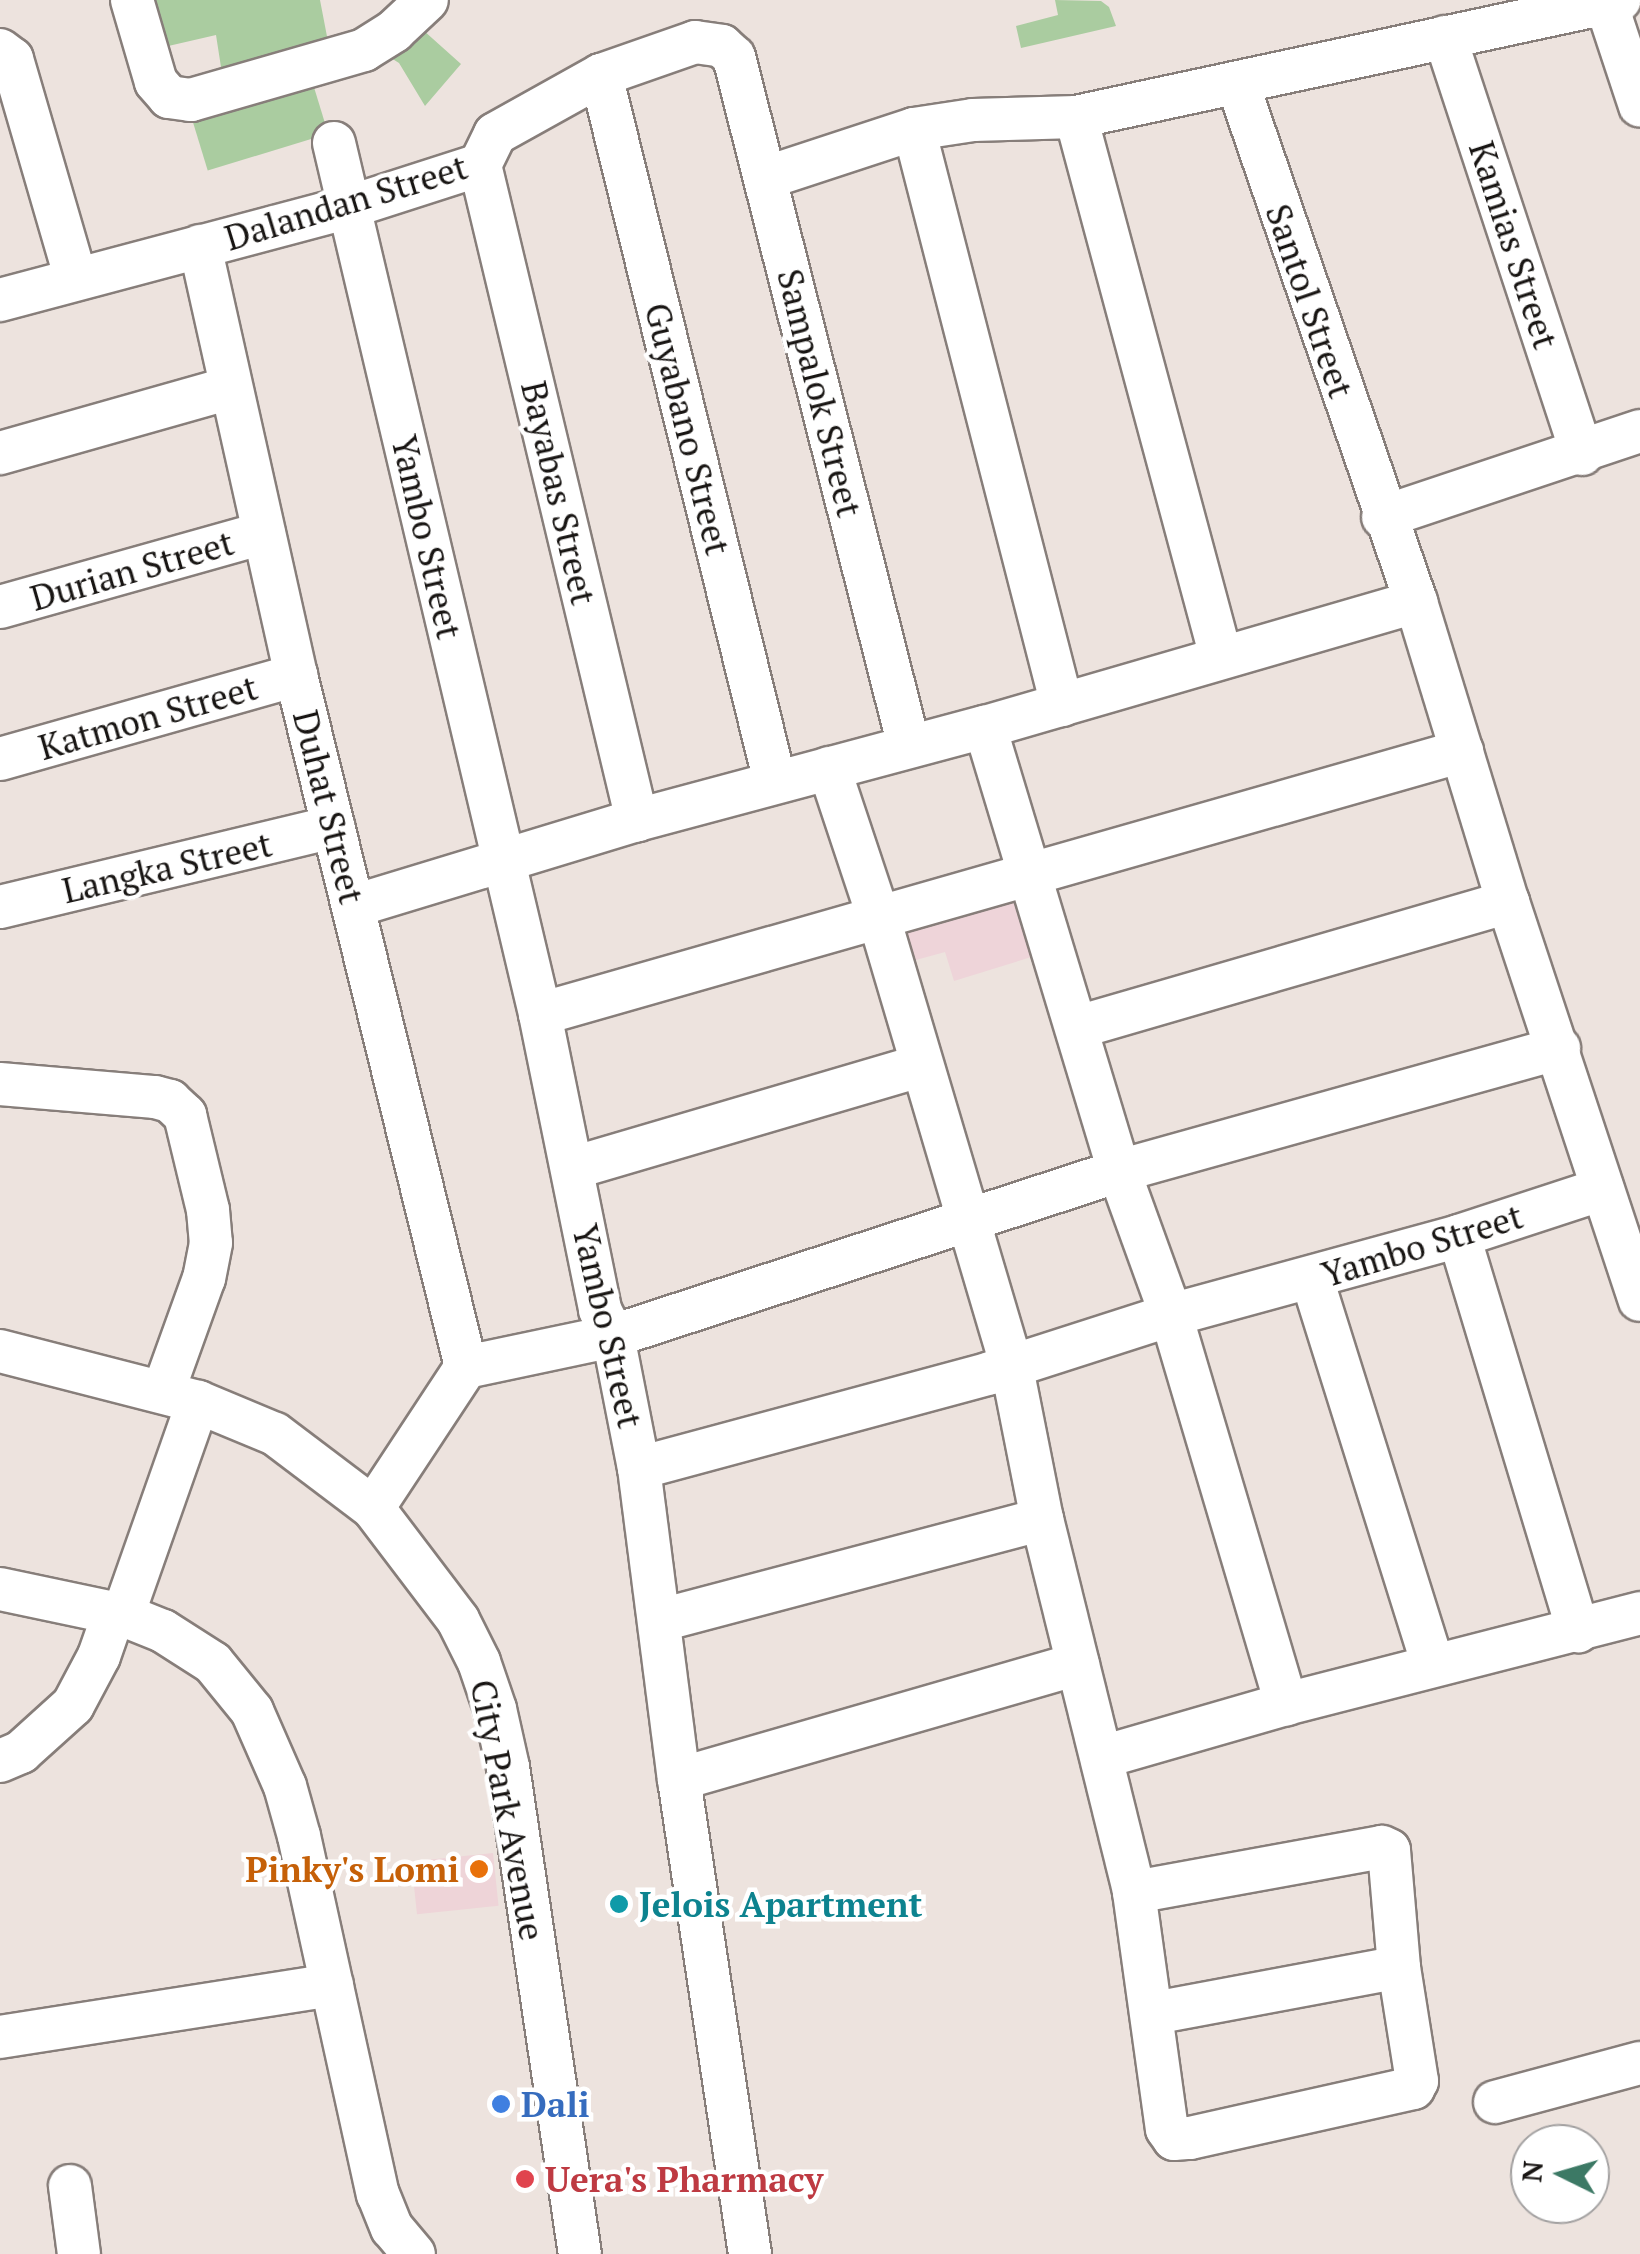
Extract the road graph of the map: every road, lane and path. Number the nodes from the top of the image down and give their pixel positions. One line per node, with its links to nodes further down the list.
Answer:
1 (132, 0): 2 (street)
2 (427, 0)
3 (1613, 1): 4 (street); 9 (street)
4 (1446, 37): 8 (street); 22 (street, Kamias Street)
5 (722, 46): 7 (street, Dalandan Street); 14 (street, Sampalok Street)
6 (0, 50): 17 (street)
7 (601, 75): 13 (street, Dalandan Street); 35 (street, Guyabano Street)
8 (1238, 85): 10 (street); 23 (street, Santol Street)
9 (1640, 106)
10 (1076, 117): 11 (street); 27 (street)
11 (914, 129): 14 (street); 29 (street)
12 (334, 143): 15 (street, Yambo Street)
13 (480, 166): 15 (street, Dalandan Street); 36 (street, Bayabas Street)
14 (765, 178): 31 (street, Sampalok Street)
15 (349, 207): 16 (street, Dalandan Street); 38 (street, Yambo Street)
16 (200, 246): 17 (street, Dalandan Street); 19 (street, Duhat Street)
17 (76, 279): 18 (street, Dalandan Street)
18 (0, 300)
19 (230, 388): 21 (street); 24 (street, Duhat Street)
20 (1640, 431): 22 (street)
21 (0, 453)
22 (1582, 454): 23 (street)
23 (1383, 517): 25 (street, Santol Street)
24 (264, 533): 26 (street, Durian Street); 28 (street, Duhat Street)
25 (1416, 602): 27 (street); 32 (street, Santol Street)
26 (0, 608)
27 (1220, 657): 29 (street)
28 (296, 675): 33 (street, Katmon Street); 37 (street, Duhat Street)
29 (1062, 705): 30 (street)
30 (985, 727): 31 (street); 39 (street)
31 (909, 746): 34 (street)
32 (1462, 751): 39 (street); 40 (street, Santol Street)
33 (0, 759)
34 (829, 768): 35 (street); 43 (street)
35 (775, 782): 36 (street)
36 (637, 820): 38 (street)
37 (334, 827): 41 (street, Duhat Street); 42 (street, Langka Street)
38 (503, 862): 41 (street); 44 (street, Yambo Street)
39 (1030, 873): 43 (street); 45 (street)
40 (1508, 902): 45 (street); 46 (street, Santol Street)
41 (354, 906): 60 (street, Duhat Street)
42 (0, 907)
43 (879, 918): 44 (street); 47 (street)
44 (540, 1014): 49 (street, Yambo Street)
45 (1078, 1027): 50 (street)
46 (1559, 1048): 50 (street); 51 (street, Santol Street)
47 (920, 1066): 49 (street); 52 (street)
48 (0, 1084): 61 (street)
49 (573, 1168): 57 (street, Yambo Street)
50 (1119, 1171): 52 (street); 56 (street)
51 (1603, 1189): 53 (street, Yambo Street); 55 (street, Santol Street)
52 (970, 1218): 57 (street); 59 (street)
53 (1459, 1236): 54 (street, Yambo Street); 69 (street)
54 (1312, 1279): 56 (street, Yambo Street); 71 (street)
55 (1640, 1300)
56 (1171, 1315): 59 (street, Yambo Street); 72 (street)
57 (613, 1336): 60 (street); 62 (street, Yambo Street)
58 (0, 1351): 61 (street, City Park Avenue)
59 (1011, 1363): 62 (street, Yambo Street); 64 (street)
60 (466, 1366): 63 (street)
61 (180, 1397): 63 (street, City Park Avenue); 66 (street)
62 (640, 1468): 68 (street)
63 (373, 1508): 86 (street, City Park Avenue)
64 (1042, 1519): 68 (street); 70 (street)
65 (0, 1589): 66 (street)
66 (119, 1614): 74 (street); 78 (street)
67 (1640, 1614): 69 (street)
68 (661, 1620): 75 (street)
69 (1578, 1631): 71 (street)
70 (1078, 1664): 73 (street); 75 (street)
71 (1433, 1666): 72 (street)
72 (1286, 1704): 73 (street)
73 (1102, 1757): 76 (street)
74 (0, 1762)
75 (679, 1778): 87 (street)
76 (1134, 1892): 77 (street); 79 (street)
77 (1399, 1967): 79 (street); 79 (street)
78 (332, 1985): 80 (street); 85 (street)
79 (1154, 2013)
80 (0, 2037)
81 (1640, 2062): 82 (street)
82 (1496, 2102)
83 (70, 2186): 84 (street)
84 (79, 2254)
85 (414, 2254)
86 (580, 2254)
87 (750, 2254)

